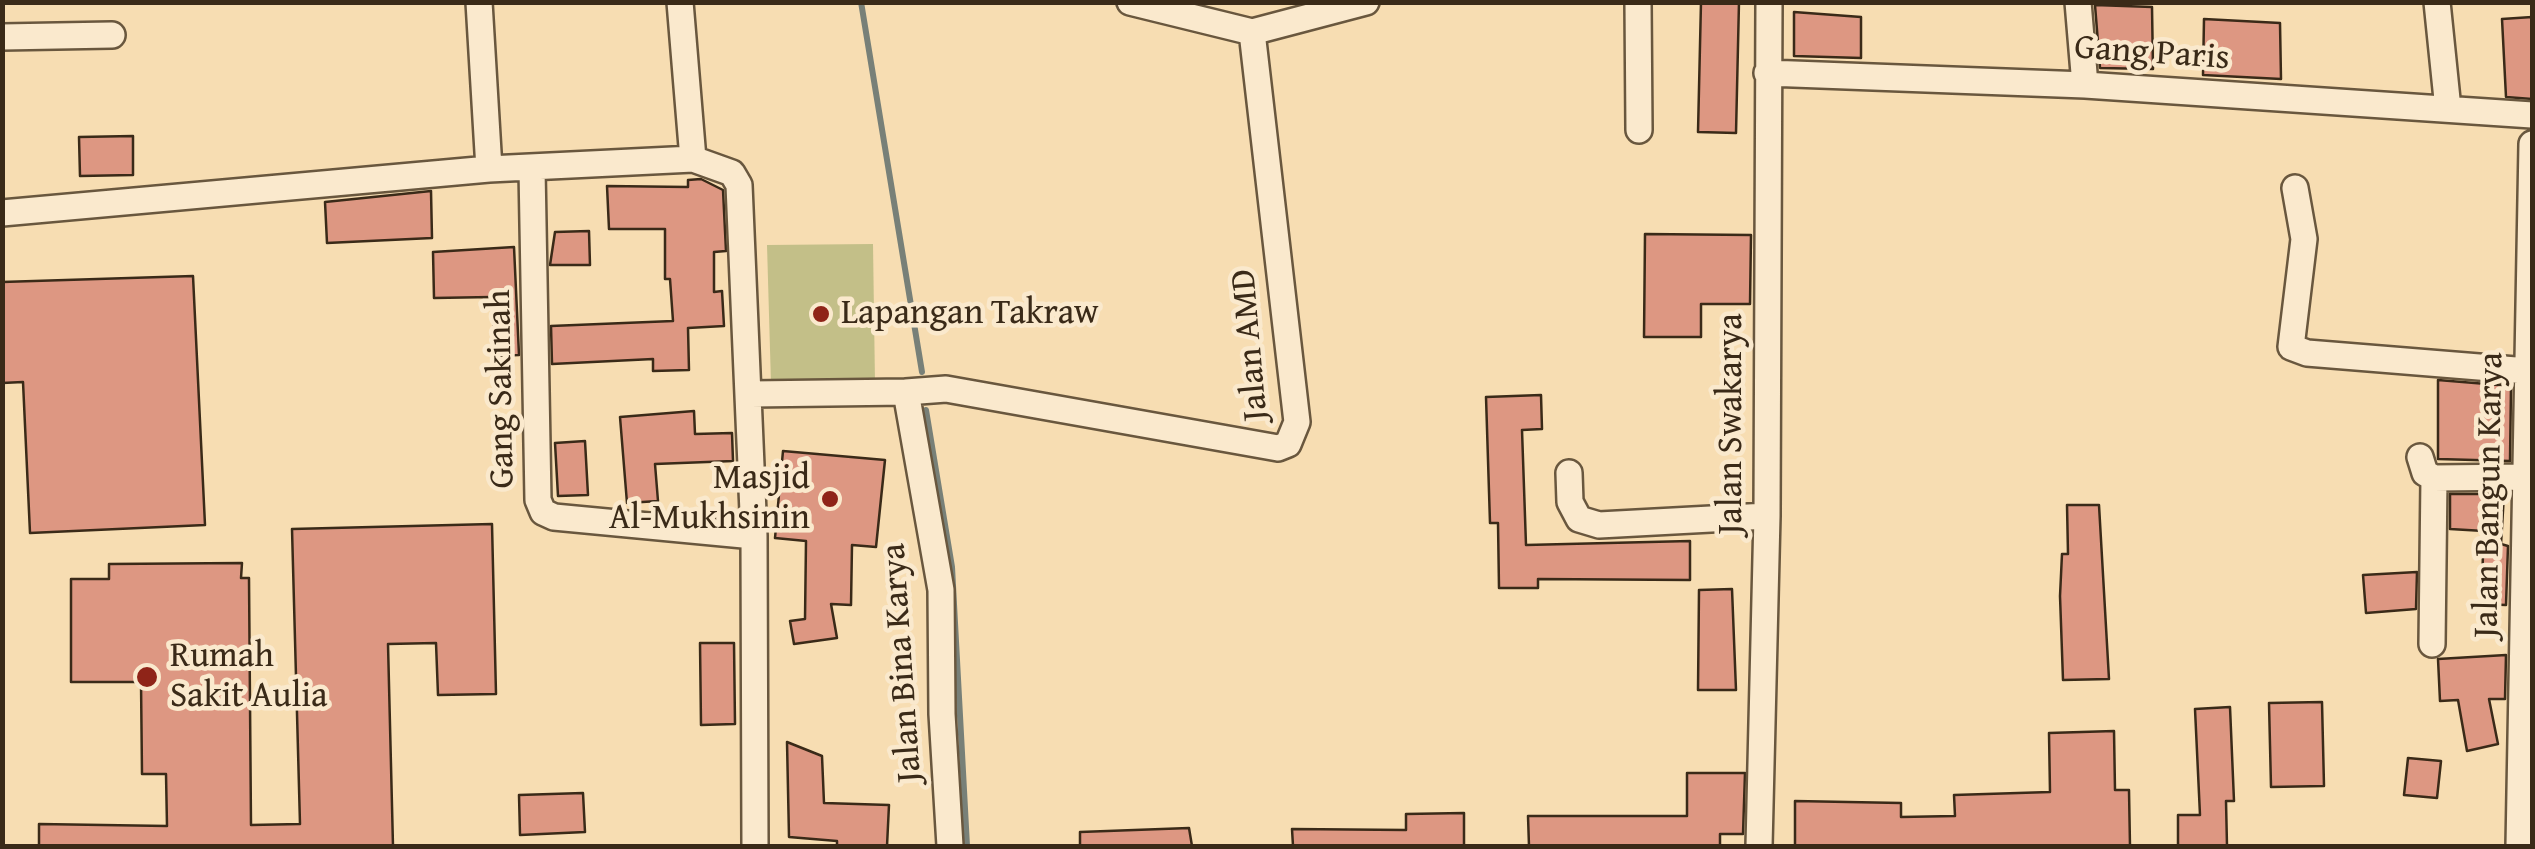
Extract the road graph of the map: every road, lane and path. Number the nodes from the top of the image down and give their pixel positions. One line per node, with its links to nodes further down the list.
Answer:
1 (479, 2): 19 (street)
2 (680, 2): 18 (street)
3 (1130, 2): 9 (street)
4 (1366, 2): 9 (street)
5 (1638, 2): 16 (street)
6 (1770, 2): 12 (street, Jalan Swakarya)
7 (2078, 2): 13 (street)
8 (2437, 2): 14 (street)
9 (1252, 32): 24 (street, Jalan AMD)
10 (112, 35): 11 (street)
11 (2, 37)
12 (1768, 73): 13 (street, Gang Paris); 28 (street, Jalan Swakarya)
13 (2085, 84): 14 (street, Gang Paris)
14 (2448, 109): 15 (street, Gang Paris)
15 (2532, 114)
16 (1640, 130)
17 (2532, 144): 23 (street, Jalan Bangun Karya)
18 (693, 159): 20 (street); 25 (street)
19 (490, 169): 20 (street); 22 (street)
20 (532, 170): 29 (street, Gang Sakinah)
21 (2296, 188): 23 (street)
22 (2, 214)
23 (2528, 372): 27 (street, Jalan Bangun Karya)
24 (906, 392): 25 (street); 32 (street, Jalan Bina Karya)
25 (751, 394): 29 (street)
26 (1569, 473): 28 (street)
27 (2528, 477): 30 (street); 34 (street, Jalan Bangun Karya)
28 (1766, 516): 33 (street, Jalan Swakarya)
29 (754, 536): 31 (street)
30 (2432, 644)
31 (755, 846)
32 (950, 846)
33 (1758, 846)
34 (2519, 846)

